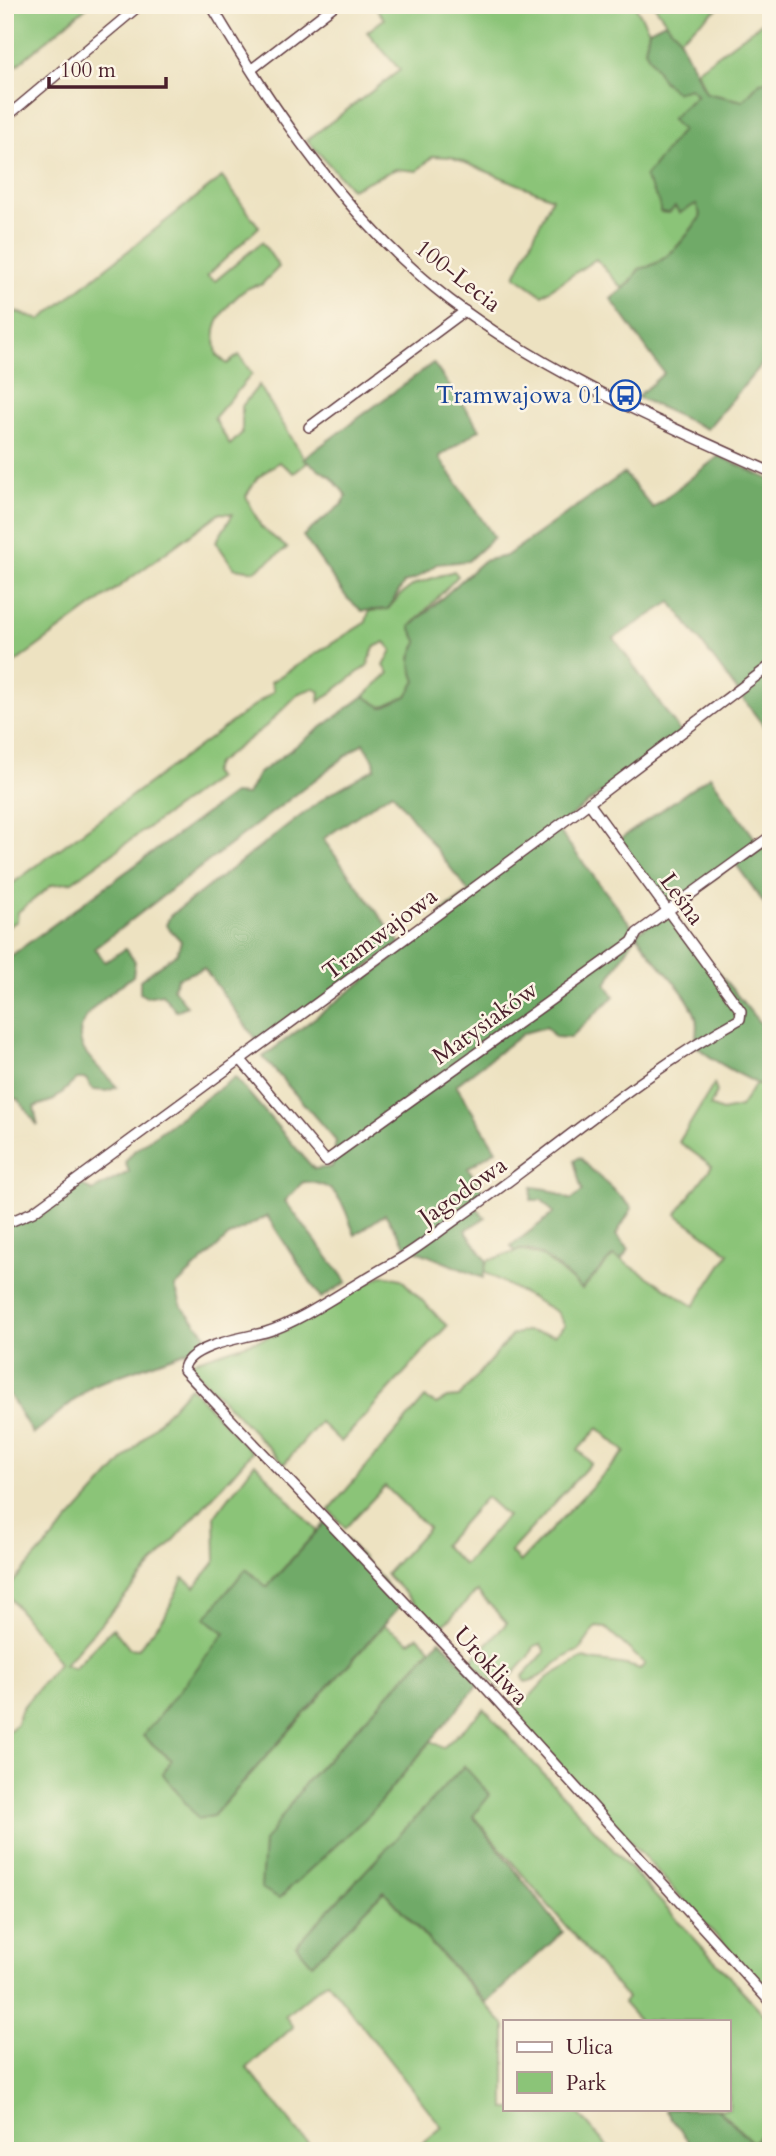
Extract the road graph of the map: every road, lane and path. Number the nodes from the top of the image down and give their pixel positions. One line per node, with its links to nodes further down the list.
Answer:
1 (140, 5): 5 (street)
2 (211, 5): 4 (street, 100-Lecia)
3 (335, 5): 4 (street)
4 (252, 69): 6 (street, 100-Lecia)
5 (5, 118)
6 (466, 312): 7 (street); 8 (street, 100-Lecia)
7 (309, 427)
8 (771, 472)
9 (771, 665): 10 (street, Tramwajowa)
10 (589, 803): 12 (street, Leśna); 14 (street, Tramwajowa)
11 (771, 836): 12 (street, Matysiaków)
12 (668, 912): 13 (street, Leśna); 14 (street, Matysiaków)
13 (740, 1019): 16 (street, Jagodowa)
14 (241, 1060): 15 (street, Tramwajowa)
15 (5, 1224)
16 (188, 1358): 17 (street, Urokliwa)
17 (771, 2003)

